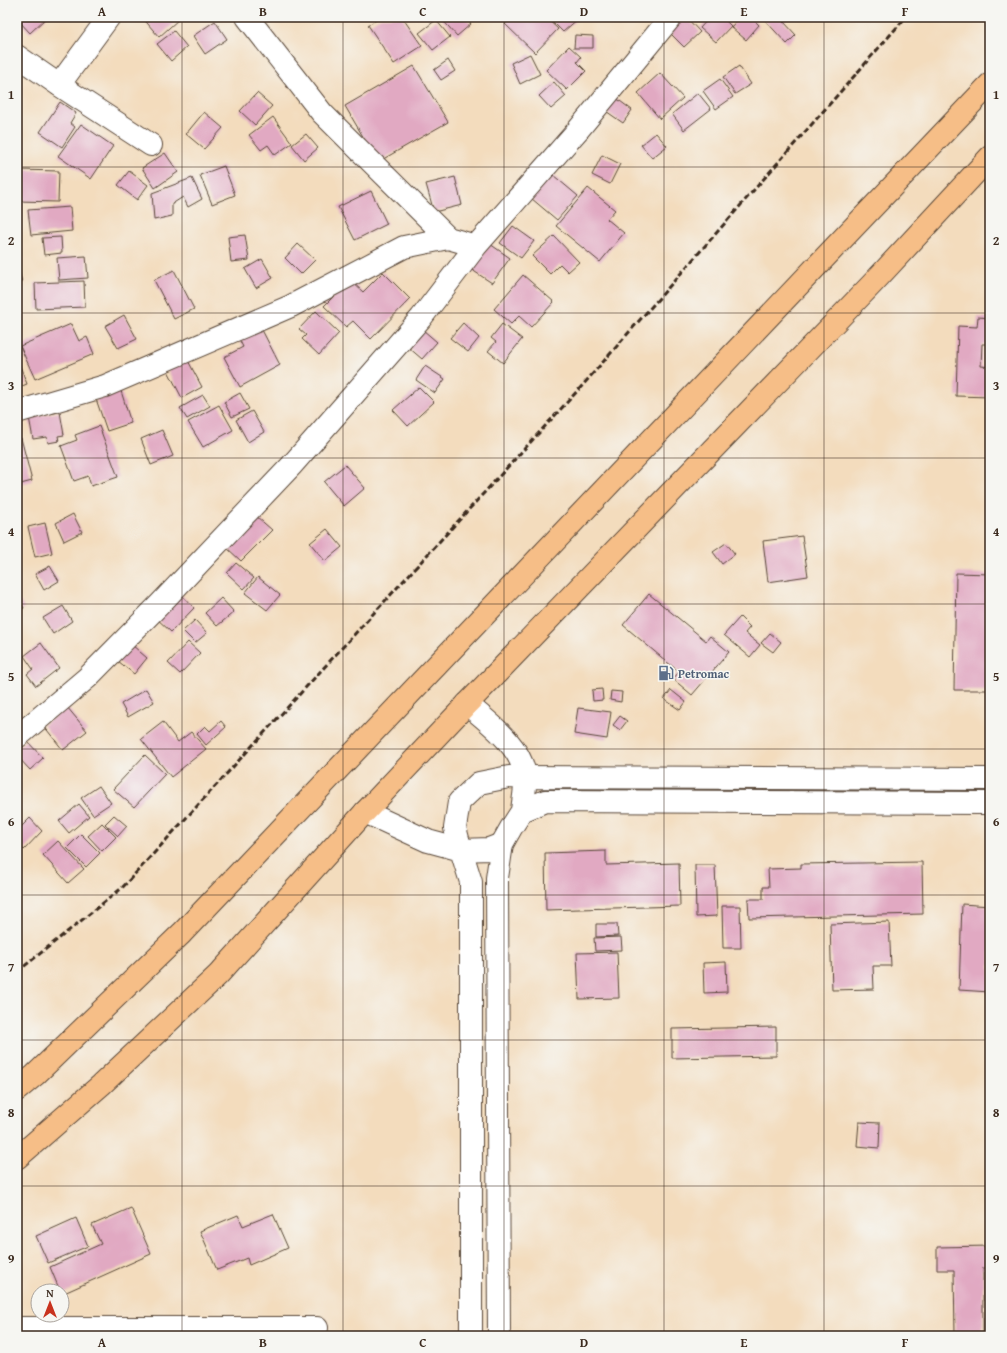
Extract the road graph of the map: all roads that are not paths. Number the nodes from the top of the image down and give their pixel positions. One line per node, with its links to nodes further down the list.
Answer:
1 (109, 17): 6 (street)
2 (247, 17): 9 (street)
3 (670, 17): 10 (street)
4 (17, 56): 6 (street)
5 (990, 84): 21 (highway)
6 (59, 85): 7 (street)
7 (151, 144)
8 (990, 157): 12 (highway)
9 (448, 238): 10 (street); 11 (street)
10 (476, 246): 13 (street)
11 (17, 412)
12 (467, 704): 14 (street); 18 (highway)
13 (17, 737)
14 (526, 777): 15 (street); 17 (street); 20 (street)
15 (990, 779)
16 (990, 803): 17 (street)
17 (522, 811): 19 (street)
18 (365, 812): 20 (street); 22 (highway)
19 (502, 844): 20 (street); 26 (street)
20 (461, 850): 25 (street)
21 (17, 1090)
22 (17, 1158)
23 (17, 1328): 24 (street)
24 (317, 1328)
25 (471, 1336)
26 (499, 1336)

